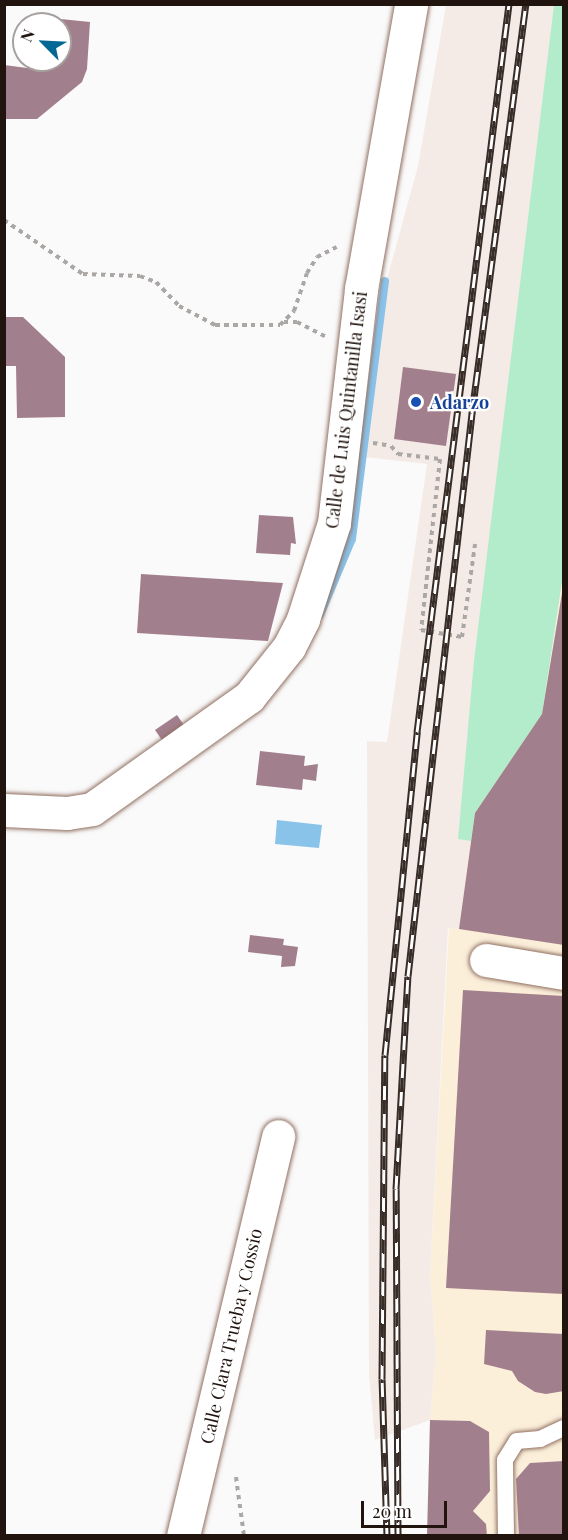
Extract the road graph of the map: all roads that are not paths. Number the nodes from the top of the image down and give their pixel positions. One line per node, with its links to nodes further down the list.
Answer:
1 (411, 4): 2 (street, Calle de Luis Quintanilla Isasi)
2 (4, 810)
3 (486, 960): 4 (street)
4 (564, 973)
5 (278, 1136): 7 (street, Calle Clara Trueba y Cossio)
6 (564, 1428): 8 (lane)
7 (183, 1536)
8 (506, 1536)

